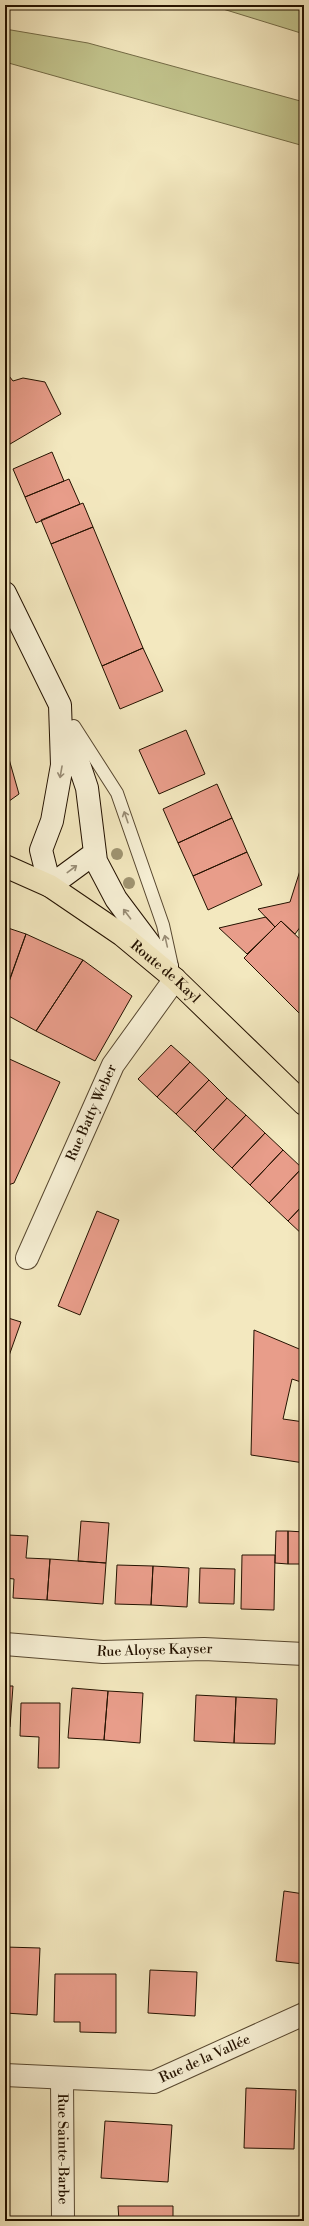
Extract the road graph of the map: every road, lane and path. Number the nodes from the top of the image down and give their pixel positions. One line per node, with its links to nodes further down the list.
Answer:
1 (5, 593): 2 (street)
2 (60, 705): 3 (street); 5 (street, one-way to 5); 6 (lane, one-way to 2)
3 (95, 853): 5 (street, one-way to 3); 6 (street, one-way to 3)
4 (5, 866): 5 (main road, Route de Kayl)
5 (50, 886): 6 (main road, Route de Kayl)
6 (175, 979): 7 (main road, Route de Kayl); 8 (street, Rue Batty Weber)
7 (304, 1104)
8 (27, 1258)
9 (5, 1644): 10 (street, Rue Aloyse Kayser)
10 (304, 1654)
11 (304, 2014): 13 (street, Rue de la Vallée)
12 (5, 2075): 13 (street, Rue de la Vallée)
13 (62, 2078): 14 (street, Rue Sainte-Barbe)
14 (63, 2221)

